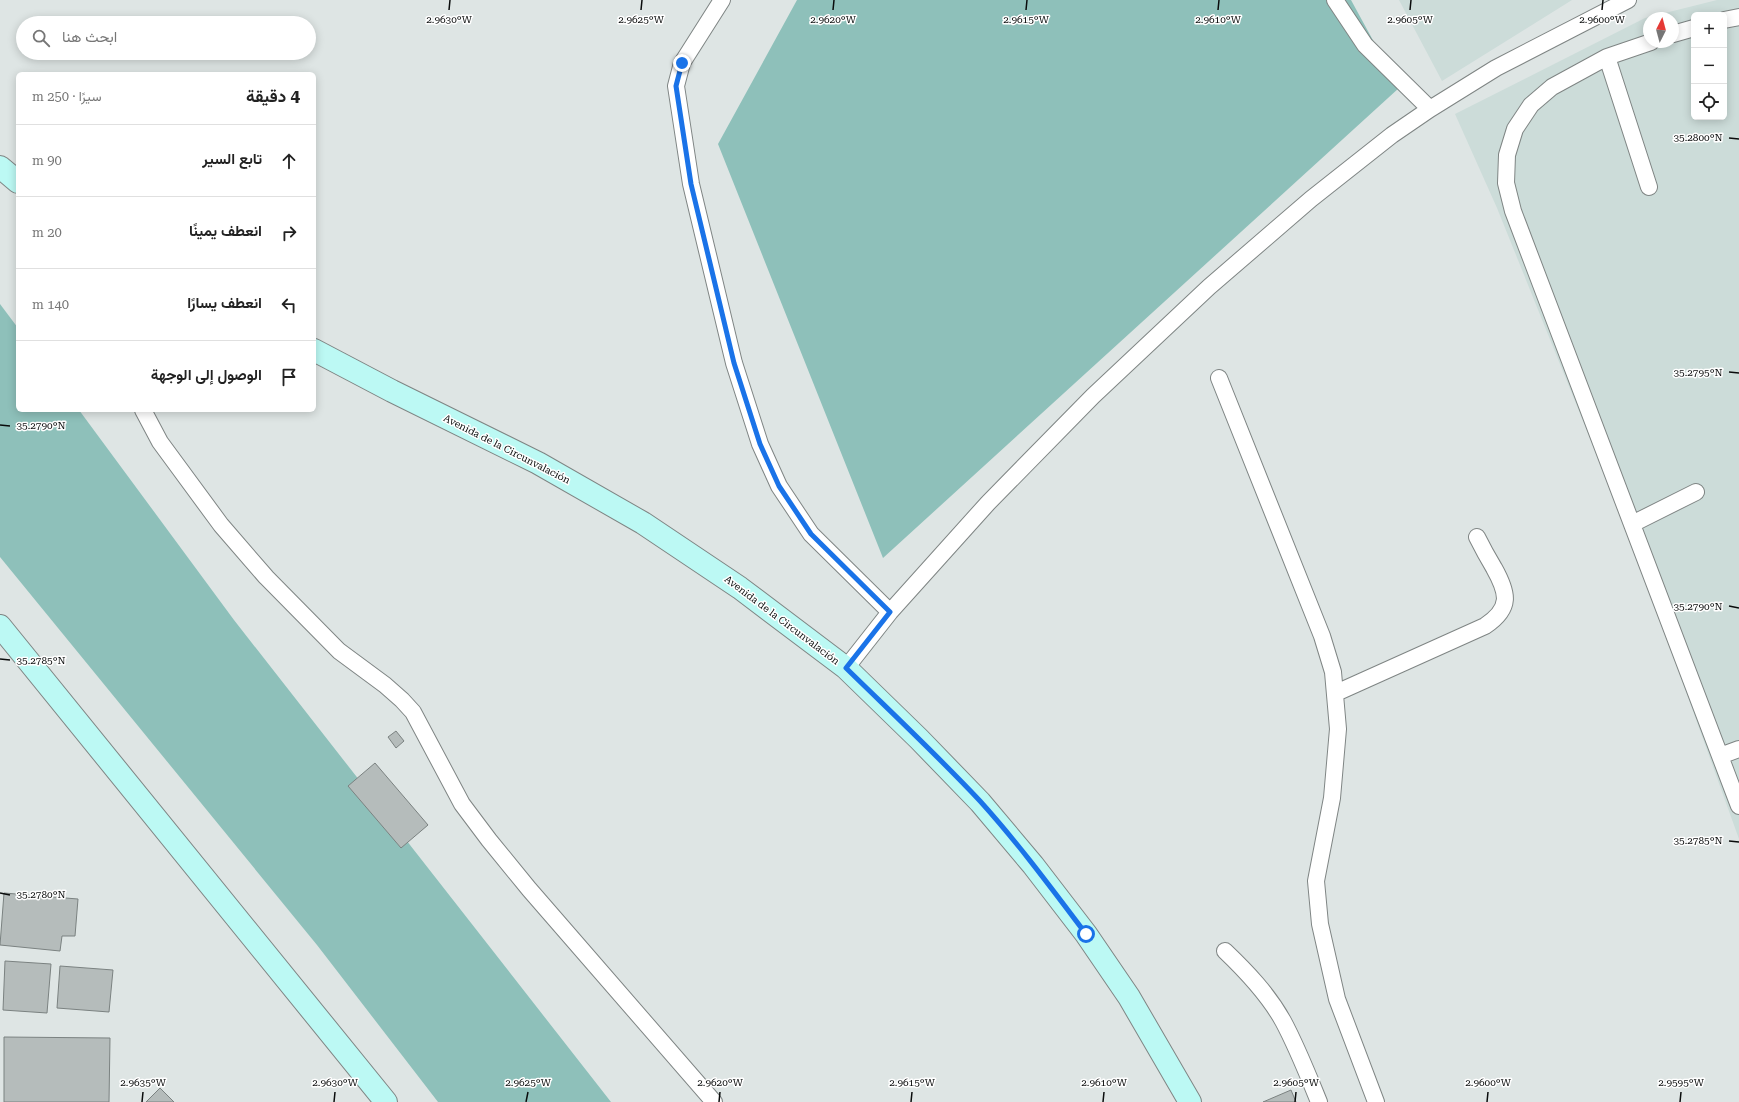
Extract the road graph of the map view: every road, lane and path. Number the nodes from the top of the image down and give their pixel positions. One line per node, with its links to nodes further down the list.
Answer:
1 (722, 0): 20 (lane)
2 (1335, 0): 10 (lane)
3 (1628, 0): 10 (lane)
4 (1739, 16): 5 (lane)
5 (1727, 19)
6 (1691, 29): 7 (lane)
7 (1679, 32)
8 (1643, 45): 9 (lane)
9 (1607, 57): 13 (lane); 18 (lane)
10 (1430, 109): 20 (lane)
11 (0, 167): 12 (main road)
12 (16, 180)
13 (1649, 186)
14 (316, 351): 22 (main road, Avenida de la Circunvalación)
15 (1219, 378): 23 (lane)
16 (144, 412): 29 (lane)
17 (1696, 492): 18 (lane)
18 (1632, 524): 25 (lane)
19 (1477, 537): 23 (lane)
20 (890, 612): 22 (lane)
21 (0, 626): 28 (main road)
22 (846, 668): 30 (main road, Avenida de la Circunvalación)
23 (1336, 693): 32 (lane)
24 (1739, 749): 25 (lane)
25 (1720, 756): 26 (lane)
26 (1739, 806)
27 (1225, 950): 31 (lane)
28 (386, 1102)
29 (714, 1102)
30 (1190, 1102)
31 (1319, 1102)
32 (1376, 1102)

